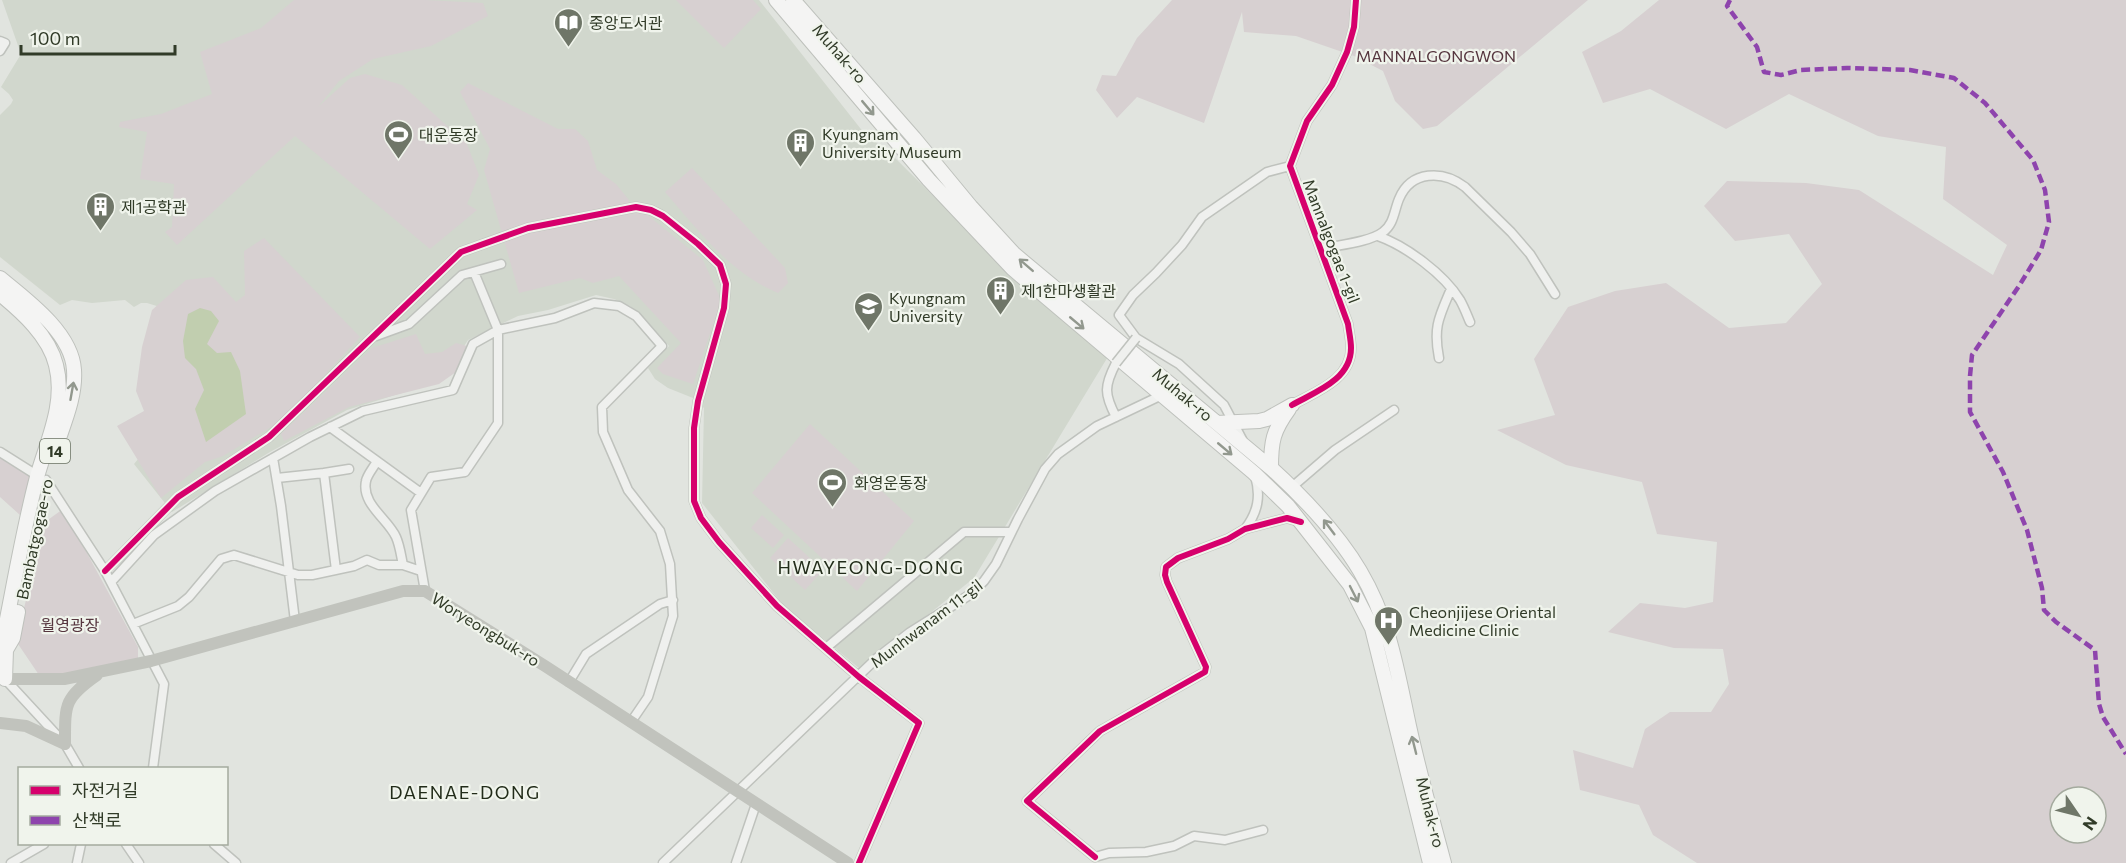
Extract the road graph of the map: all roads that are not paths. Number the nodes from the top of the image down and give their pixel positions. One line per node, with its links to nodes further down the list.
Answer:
1 (776, 0): 20 (main road, Muhak-ro, one-way to 20)
2 (793, 0): 25 (main road, Muhak-ro, one-way to 2)
3 (1356, 0): 6 (street, Mannalgogae 1-gil)
4 (0, 40): 5 (street)
5 (0, 51)
6 (1290, 166): 8 (street, Mannalgogae 1-gil); 18 (street)
7 (1378, 236): 8 (street); 12 (street); 14 (street)
8 (1321, 249): 21 (street, Mannalgogae 1-gil)
9 (501, 264): 10 (street)
10 (474, 272): 16 (street); 17 (street)
11 (0, 278): 35 (main road, Bambatgogae-ro / 14, one-way to 11)
12 (1451, 289): 15 (street); 19 (street)
13 (0, 294): 35 (main road, Bambatgogae-ro / 14)
14 (1555, 294)
15 (1470, 322)
16 (498, 330): 26 (street); 38 (street); 50 (street)
17 (373, 337): 44 (street); 54 (street)
18 (1136, 338): 23 (street, bridge); 24 (street)
19 (1439, 358)
20 (1162, 395): 23 (street, Munhwanam 11-gil); 34 (main road, Muhak-ro, one-way to 34)
21 (1292, 405): 24 (main road); 31 (main road)
22 (1394, 410): 37 (street)
23 (1116, 417): 41 (street, Munhwanam 11-gil)
24 (1233, 422): 25 (main road); 27 (street)
25 (1217, 423): 27 (main road, Muhak-ro)
26 (330, 427): 29 (street); 30 (street)
27 (1246, 447): 31 (main road, Muhak-ro)
28 (0, 452): 35 (street, Bambatgogae-ro)
29 (273, 458): 36 (street); 47 (street)
30 (377, 461): 38 (street); 42 (street)
31 (1271, 468): 37 (main road, Muhak-ro)
32 (348, 469): 33 (street)
33 (324, 473): 36 (street); 43 (street)
34 (1254, 473): 39 (main road, Muhak-ro); 40 (street)
35 (42, 478): 44 (street); 49 (main road, Bambatgogae-ro / 14); 55 (main road, Bambatgogae-ro / 14)
36 (277, 478): 46 (street)
37 (1292, 487): 83 (main road, Muhak-ro, one-way to 37)
38 (421, 493): 45 (street)
39 (1301, 522): 40 (street); 82 (main road, Muhak-ro, one-way to 82)
40 (1245, 529): 73 (street)
41 (1011, 532): 54 (street); 58 (street, Munhwanam 11-gil)
42 (403, 565): 43 (street); 45 (street)
43 (336, 570): 46 (street)
44 (105, 571): 47 (street)
45 (421, 572): 48 (street)
46 (289, 573): 52 (street); 53 (street)
47 (111, 582): 53 (street)
48 (425, 591): 52 (main road, Woryeongbuk-ro); 60 (main road, Woryeongbuk-ro)
49 (11, 598): 51 (main road); 55 (main road, Bambatgogae-ro / 14)
50 (673, 600): 60 (street); 61 (street)
51 (0, 611)
52 (295, 621): 56 (main road, Woryeongbuk-ro)
53 (133, 624): 56 (street)
54 (826, 648): 58 (street)
55 (6, 650): 59 (main road, Bambatgogae-ro / 14)
56 (152, 661): 57 (main road, Woryeongbuk-ro); 65 (street)
57 (103, 671): 59 (main road, Woryeongbuk-ro); 63 (main road)
58 (859, 677): 66 (street, Munhwanam 11-gil); 81 (street, Munhwanam 11-gil)
59 (2, 679): 63 (street)
60 (569, 682): 61 (main road, Woryeongbuk-ro)
61 (630, 722): 66 (main road, Woryeongbuk-ro)
62 (0, 723): 63 (main road)
63 (65, 744): 64 (street)
64 (78, 767)
65 (153, 767)
66 (739, 792): 67 (main road, Woryeongbuk-ro); 78 (street, Munhwanam 11-gil)
67 (756, 804): 79 (street); 80 (main road, Woryeongbuk-ro)
68 (1263, 830): 73 (street)
69 (41, 845): 74 (street)
70 (81, 845): 75 (street)
71 (127, 845): 76 (street)
72 (216, 845): 77 (street)
73 (1094, 860)
74 (11, 863)
75 (77, 863)
76 (139, 863)
77 (237, 863)
78 (663, 863)
79 (736, 863)
80 (848, 863)
81 (858, 863)
82 (1430, 863)
83 (1444, 863)

